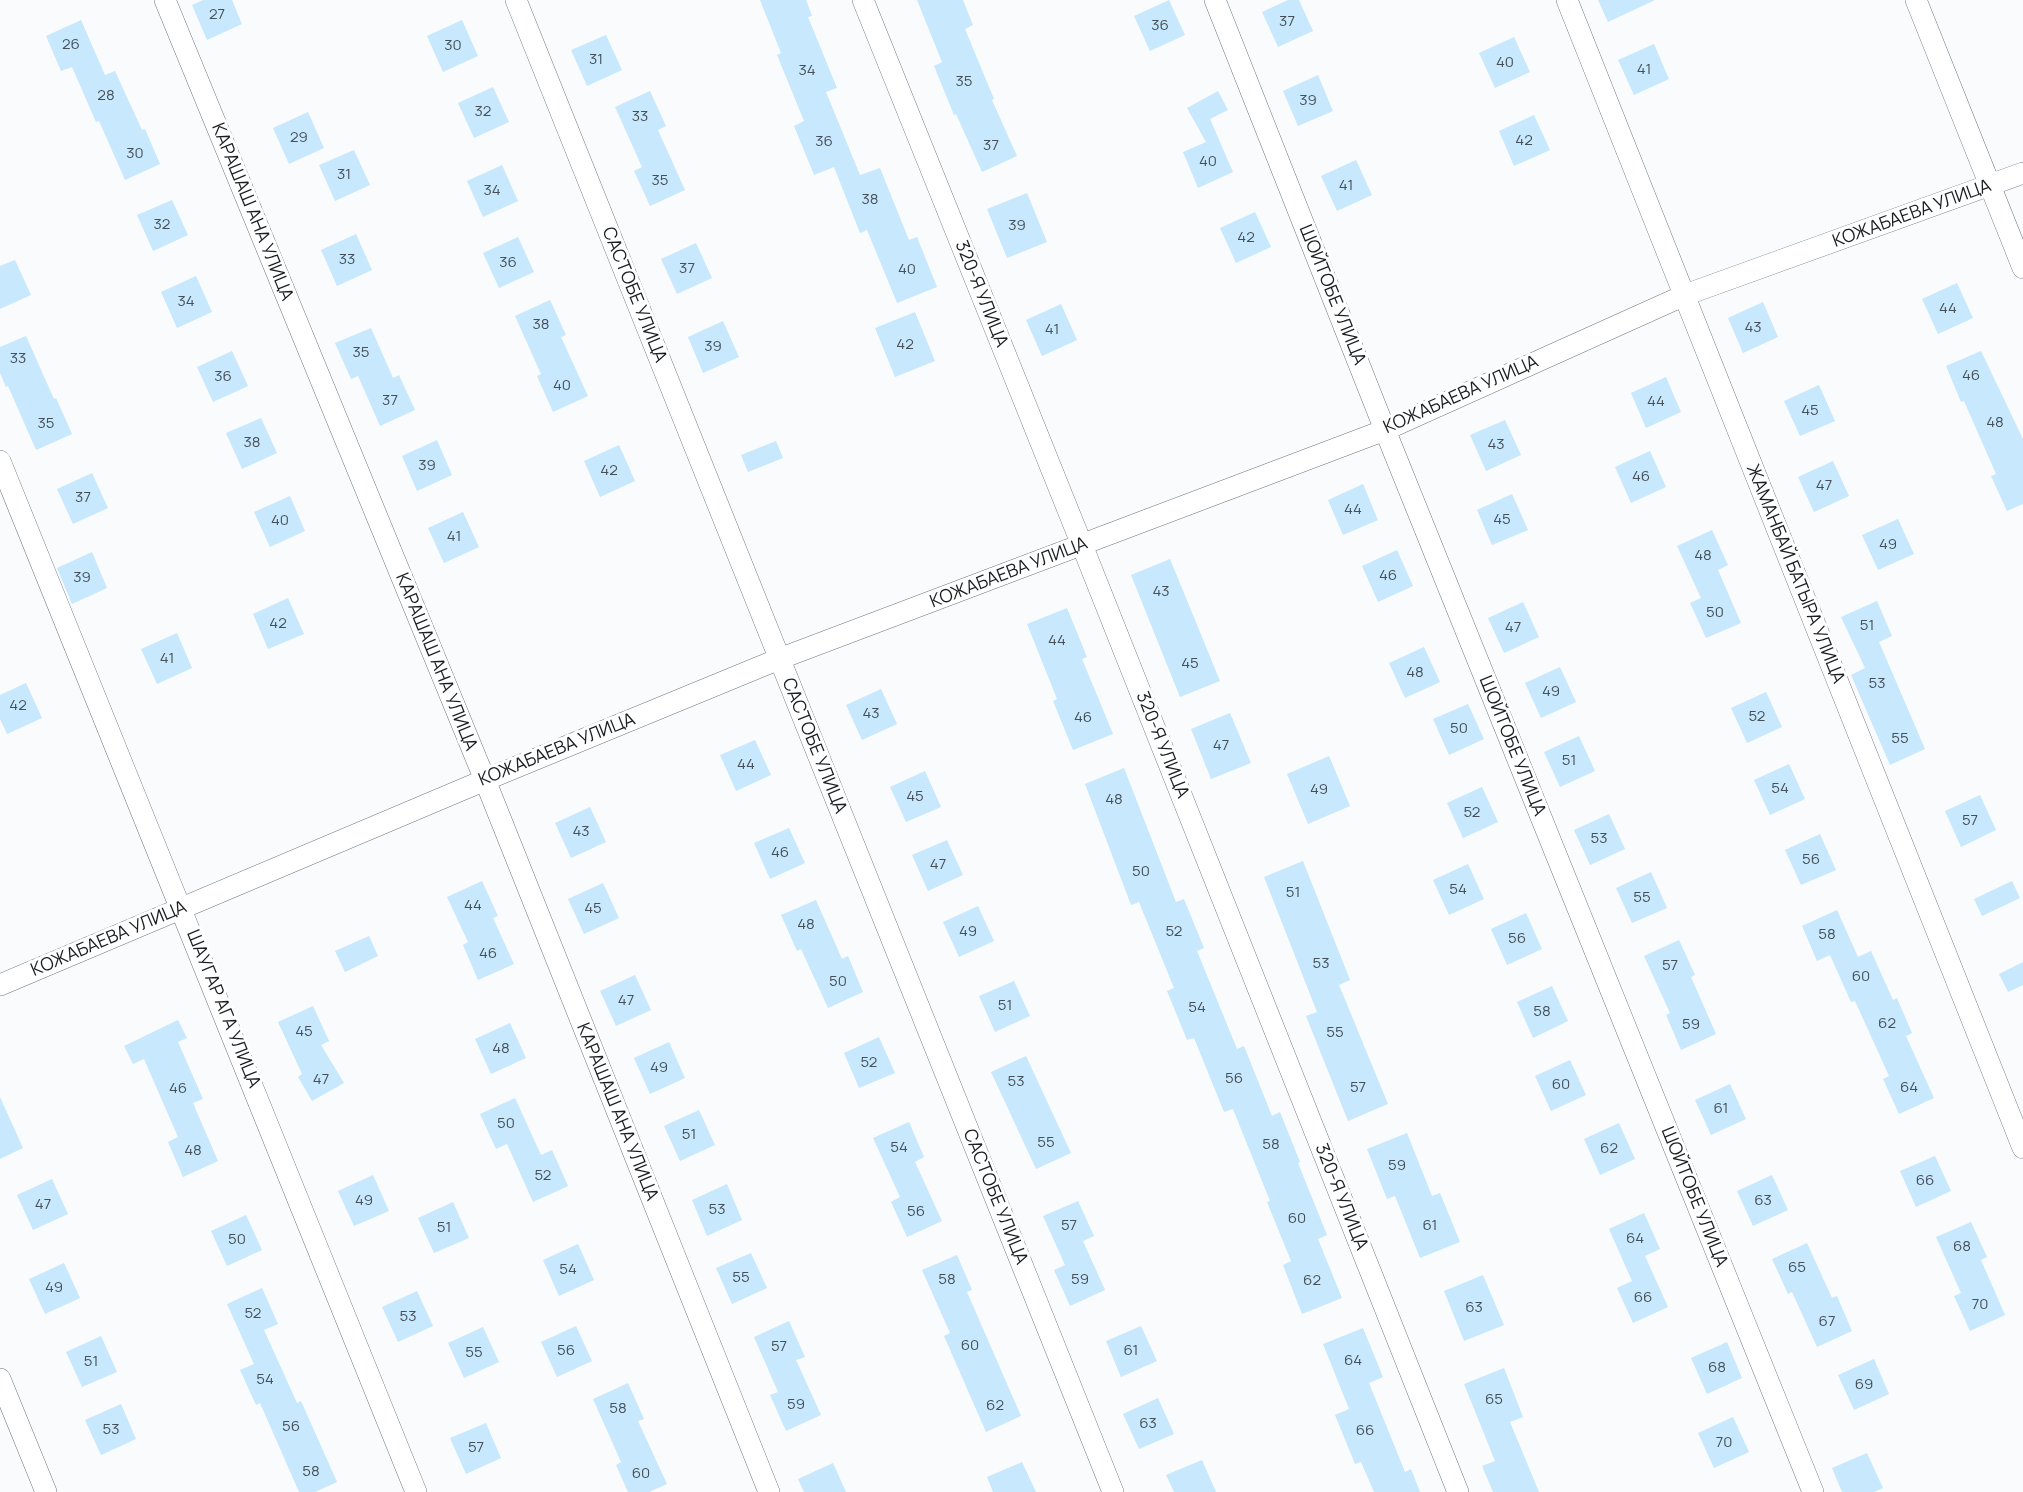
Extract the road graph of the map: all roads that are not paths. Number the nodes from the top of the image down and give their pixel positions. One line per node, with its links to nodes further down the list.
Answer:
1 (165, 0): 15 (street, КАРАШАШ АНА УЛИЦА)
2 (516, 0): 14 (street, САСТОБЕ УЛИЦА)
3 (863, 0): 13 (street, 320-Я УЛИЦА)
4 (1215, 0): 11 (street, ШОЙТОБЕ УЛИЦА)
5 (1567, 0): 10 (street, ЖАМАНБАЙ БАТЫРА УЛИЦА)
6 (1916, 0): 8 (street)
7 (2023, 173): 8 (street, КОЖАБАЕВА УЛИЦА)
8 (1990, 186): 9 (street); 10 (street, КОЖАБАЕВА УЛИЦА)
9 (2023, 268)
10 (1685, 295): 11 (street, КОЖАБАЕВА УЛИЦА); 18 (street, ЖАМАНБАЙ БАТЫРА УЛИЦА)
11 (1385, 430): 13 (street, КОЖАБАЕВА УЛИЦА); 25 (street, ШОЙТОБЕ УЛИЦА)
12 (0, 461): 16 (street, ШАУГАР АГА УЛИЦА)
13 (1082, 545): 14 (street, КОЖАБАЕВА УЛИЦА); 24 (street, 320-Я УЛИЦА)
14 (779, 659): 15 (street, КОЖАБАЕВА УЛИЦА); 23 (street, САСТОБЕ УЛИЦА)
15 (484, 780): 16 (street, КОЖАБАЕВА УЛИЦА); 22 (street, КАРАШАШ АНА УЛИЦА)
16 (182, 909): 17 (street, КОЖАБАЕВА УЛИЦА); 21 (street, ШАУГАР АГА УЛИЦА)
17 (0, 985)
18 (2023, 1148)
19 (0, 1379): 20 (street)
20 (46, 1492)
21 (416, 1492)
22 (769, 1492)
23 (1113, 1492)
24 (1458, 1492)
25 (1813, 1492)

